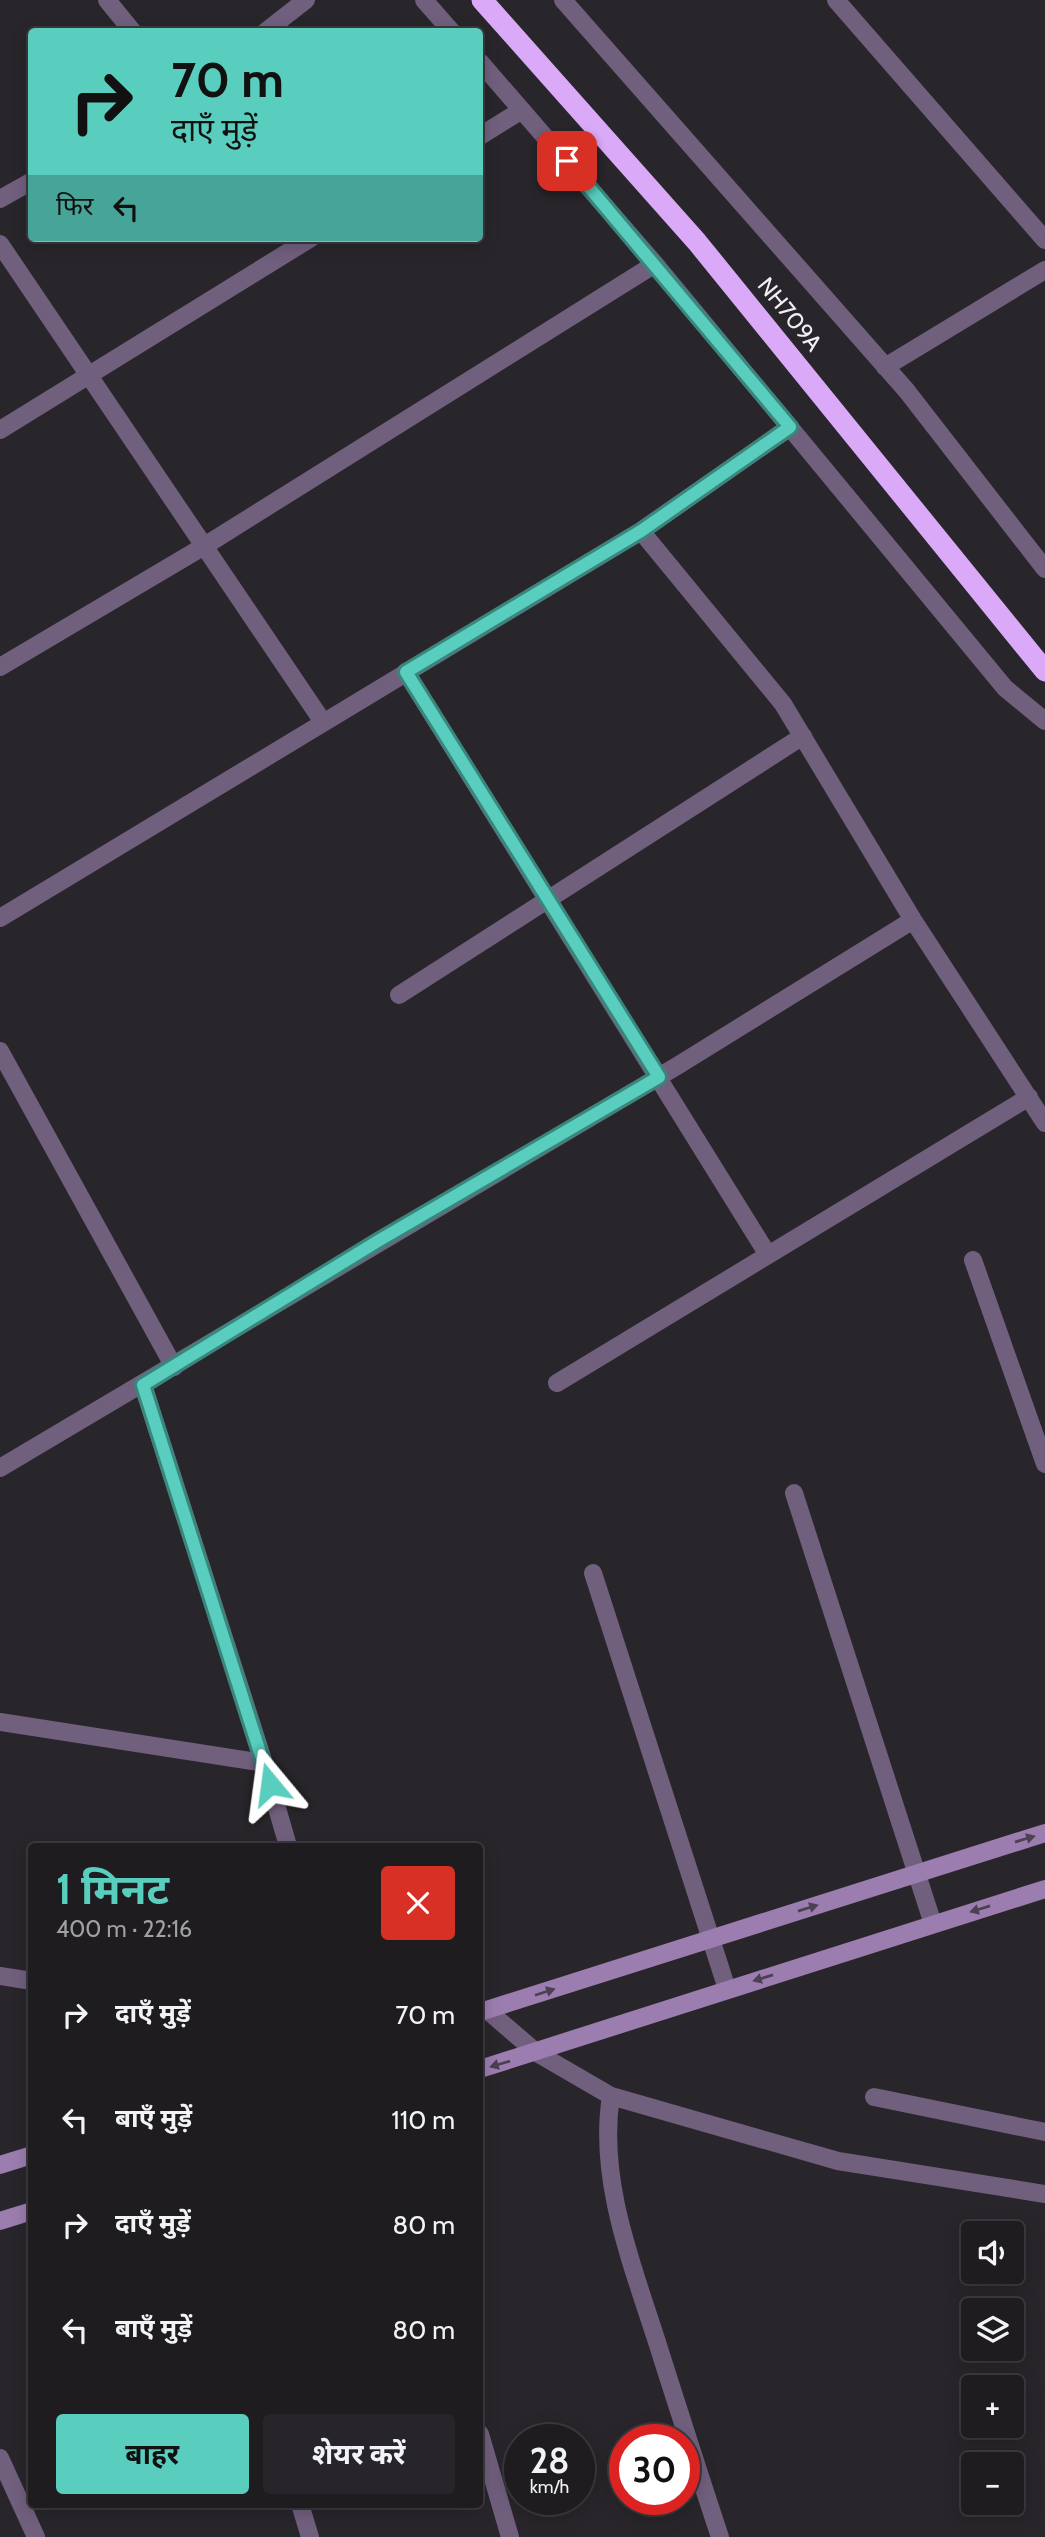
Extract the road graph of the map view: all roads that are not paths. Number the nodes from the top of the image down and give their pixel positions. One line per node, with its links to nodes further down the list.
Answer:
1 (107, 0): 7 (street)
2 (306, 0): 8 (street)
3 (424, 0): 9 (street)
4 (482, 0): 28 (highway, NH709A)
5 (563, 0): 20 (street)
6 (836, 0): 15 (street)
7 (131, 28)
8 (270, 28)
9 (448, 28)
10 (483, 65): 11 (street)
11 (522, 110): 12 (street); 18 (street)
12 (483, 134)
13 (28, 183): 14 (street)
14 (0, 199)
15 (1045, 240)
16 (304, 242): 21 (street)
17 (0, 244): 21 (street)
18 (655, 264): 22 (street); 25 (street)
19 (1045, 270): 20 (street)
20 (885, 367): 26 (street)
21 (88, 374): 23 (street); 25 (street)
22 (790, 427): 24 (street); 30 (street)
23 (0, 430)
24 (641, 531): 29 (street); 32 (street)
25 (206, 545): 27 (street); 31 (street)
26 (1045, 569)
27 (0, 667)
28 (1045, 671)
29 (406, 672): 31 (street); 33 (street)
30 (1045, 721)
31 (323, 722): 34 (street)
32 (803, 736): 33 (street); 35 (street)
33 (547, 898): 36 (street); 38 (street)
34 (0, 918)
35 (913, 920): 38 (street); 39 (street)
36 (399, 995)
37 (0, 1051): 43 (street)
38 (659, 1077): 41 (street); 43 (street)
39 (1029, 1097): 40 (street); 41 (street)
40 (1045, 1123)
41 (768, 1255): 44 (street)
42 (973, 1260): 46 (street)
43 (174, 1367): 45 (street)
44 (557, 1383)
45 (143, 1385): 47 (street); 51 (street)
46 (1045, 1464)
47 (0, 1468)
48 (794, 1493): 54 (street)
49 (593, 1573): 57 (street)
50 (0, 1722): 51 (street)
51 (264, 1763): 53 (street)
52 (1045, 1833): 54 (main road, one-way to 52)
53 (287, 1843)
54 (917, 1873): 56 (street); 57 (main road, one-way to 54)
55 (1045, 1889): 56 (main road, one-way to 56)
56 (933, 1924): 60 (main road, one-way to 60)
57 (709, 1938): 60 (street); 61 (main road, one-way to 57)
58 (0, 1976): 59 (street)
59 (28, 1981)
60 (727, 1989): 62 (main road)
61 (483, 2011): 62 (street)
62 (537, 2053): 63 (main road, one-way to 63); 64 (street)
63 (483, 2068)
64 (611, 2096): 69 (street); 78 (street)
65 (874, 2097): 66 (street)
66 (1043, 2130)
67 (28, 2156): 68 (main road)
68 (0, 2165)
69 (1045, 2194)
70 (28, 2212): 71 (main road)
71 (0, 2221)
72 (483, 2444): 77 (street)
73 (0, 2458): 75 (street)
74 (301, 2508): 76 (street)
75 (36, 2537)
76 (310, 2537)
77 (510, 2537)
78 (719, 2537)

